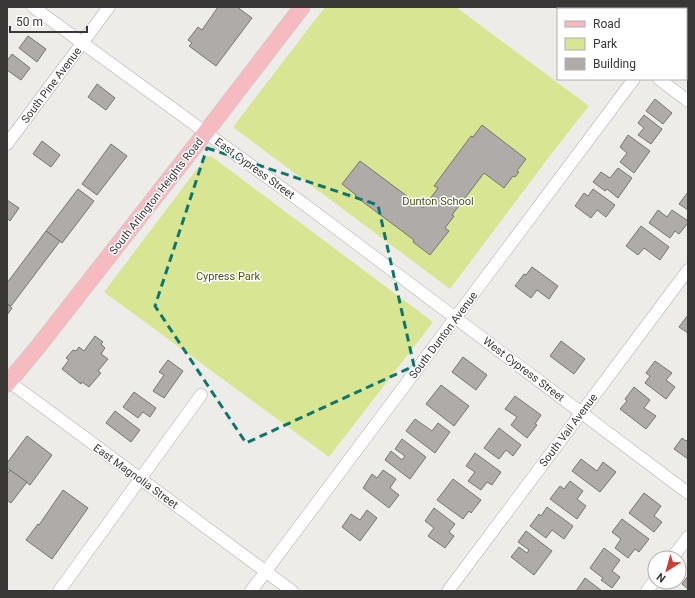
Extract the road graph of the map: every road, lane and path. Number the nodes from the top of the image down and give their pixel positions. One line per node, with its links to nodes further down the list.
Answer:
1 (33, 7): 4 (street, East Cypress Street)
2 (109, 7): 4 (street, South Pine Avenue)
3 (302, 7): 8 (main road, South Arlington Heights Road)
4 (82, 43): 8 (street, East Cypress Street); 9 (street, South Pine Avenue)
5 (633, 80): 11 (street, South Dunton Avenue)
6 (660, 80): 7 (street)
7 (688, 101)
8 (206, 132): 11 (street, East Cypress Street); 12 (main road, South Arlington Heights Road)
9 (7, 144)
10 (688, 270): 14 (street, South Vail Avenue)
11 (456, 318): 14 (street, West Cypress Street); 19 (street, South Dunton Avenue)
12 (8, 382): 15 (street, East Magnolia Street)
13 (201, 395): 15 (street)
14 (581, 412): 16 (street, West Cypress Street); 23 (street, South Vail Avenue)
15 (141, 479): 19 (street, East Magnolia Street); 20 (street)
16 (688, 493)
17 (688, 537): 18 (street)
18 (678, 550)
19 (266, 571): 21 (street, South Dunton Avenue); 22 (street, East Magnolia Street)
20 (59, 591)
21 (251, 591)
22 (292, 591)
23 (448, 591)

